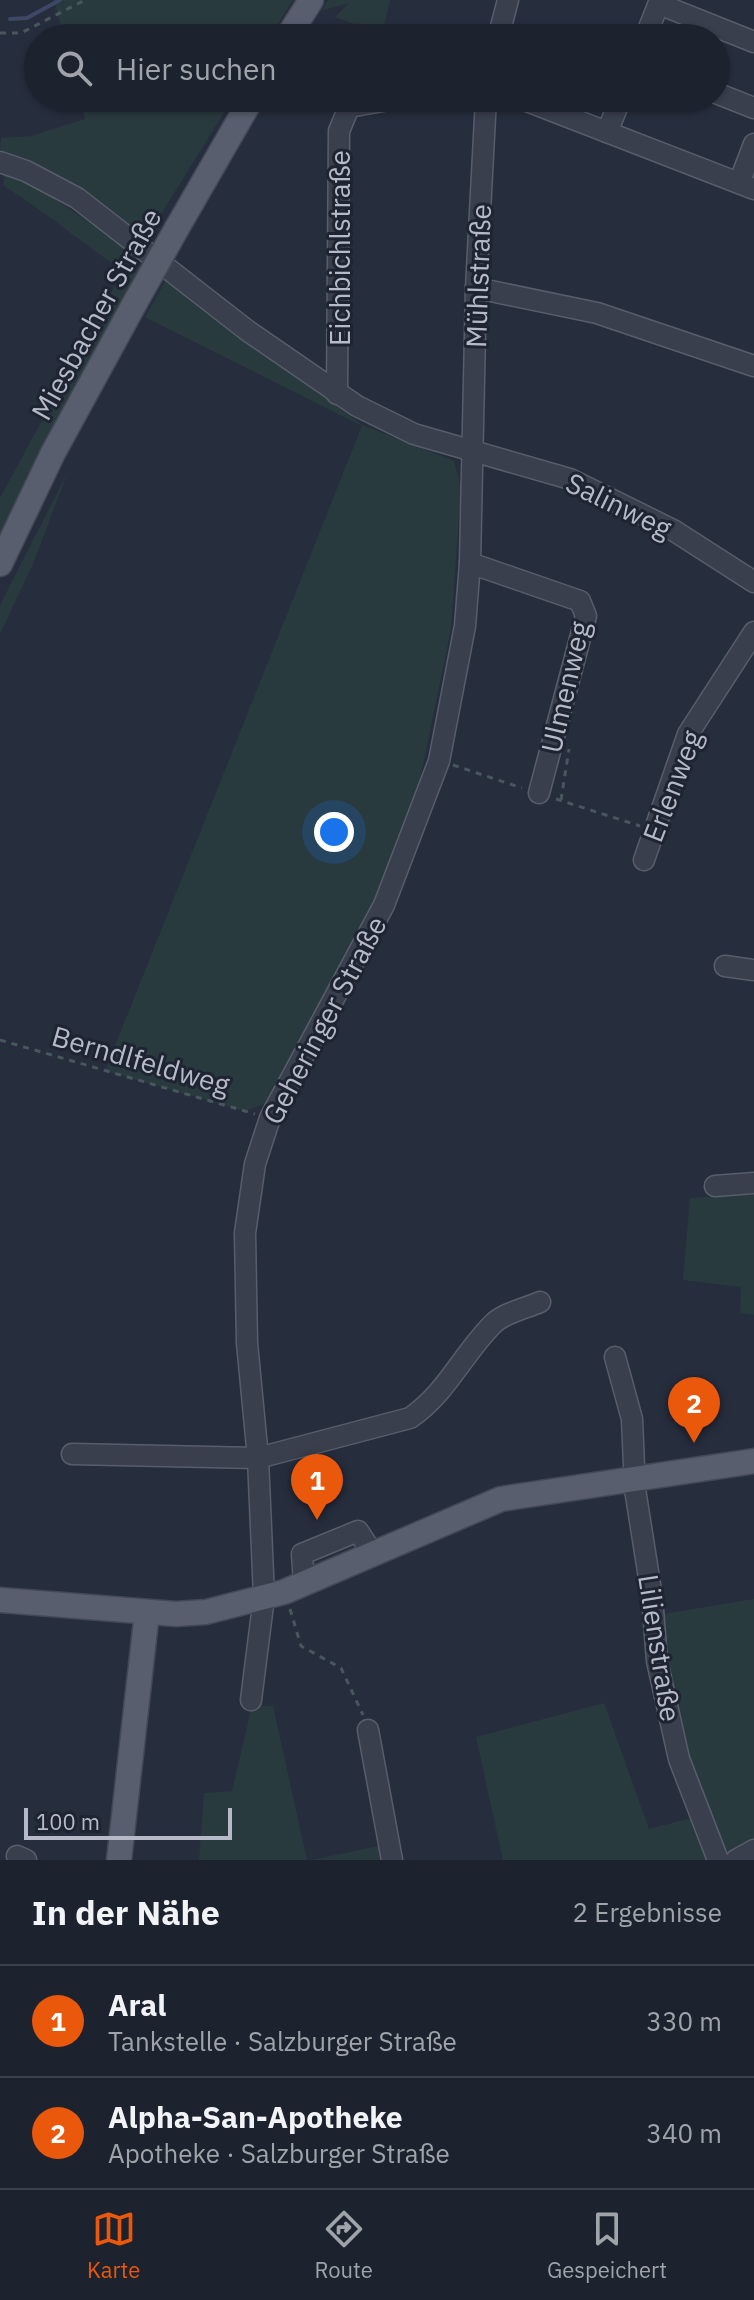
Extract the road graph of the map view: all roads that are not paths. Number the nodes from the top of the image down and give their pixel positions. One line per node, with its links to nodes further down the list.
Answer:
1 (311, 0): 4 (main road)
2 (508, 0): 5 (street)
3 (660, 2): 6 (street); 7 (street)
4 (296, 24)
5 (502, 24)
6 (651, 24)
7 (712, 24)
8 (730, 32): 9 (street)
9 (754, 42)
10 (730, 99): 11 (street)
11 (754, 108)
12 (244, 112): 26 (main road, Miesbacher Straße, bridge)
13 (347, 112): 23 (street, Eichbichlstraße)
14 (485, 112): 21 (street, Mühlstraße)
15 (555, 112): 17 (street)
16 (615, 112): 17 (street)
17 (607, 132): 20 (street)
18 (754, 144): 20 (street)
19 (0, 162): 23 (street, Salinweg)
20 (746, 186)
21 (476, 288): 22 (street); 24 (street, Mühlstraße)
22 (754, 366)
23 (337, 394): 24 (street, Salinweg)
24 (473, 453): 25 (street, Geheringer Straße); 27 (street, Salinweg)
25 (470, 563): 29 (street, Ulmenweg); 38 (street, Geheringer Straße)
26 (0, 564)
27 (754, 582)
28 (754, 632): 30 (street, Erlenweg)
29 (539, 793)
30 (644, 860)
31 (725, 966): 32 (street)
32 (754, 970)
33 (754, 1183): 34 (street)
34 (715, 1186)
35 (540, 1302): 38 (street)
36 (615, 1357): 40 (street, Lilienstraße)
37 (72, 1454): 38 (street)
38 (258, 1458): 41 (street, Geheringer Straße)
39 (754, 1461): 40 (main road)
40 (634, 1477): 41 (main road); 49 (street, Lilienstraße)
41 (284, 1591): 43 (main road); 44 (street, Geheringer Straße)
42 (0, 1600): 43 (main road)
43 (147, 1612): 47 (main road)
44 (251, 1700)
45 (368, 1730): 48 (street)
46 (754, 1850): 50 (street)
47 (119, 1860)
48 (392, 1860)
49 (718, 1860)
50 (736, 1860)

